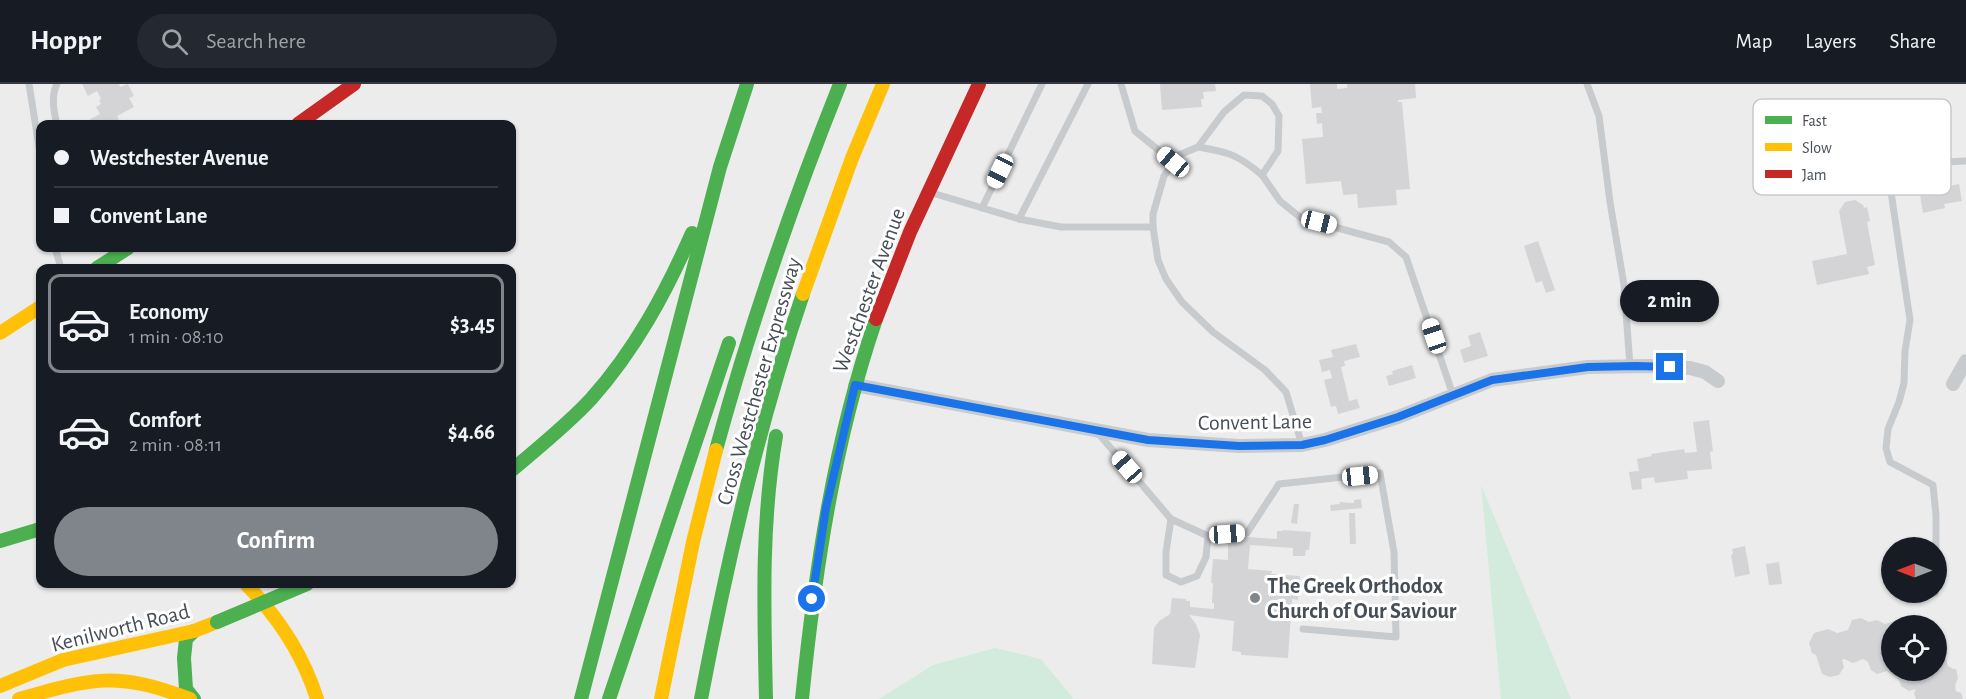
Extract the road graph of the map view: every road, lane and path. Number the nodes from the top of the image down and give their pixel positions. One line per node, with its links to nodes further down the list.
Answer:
1 (29, 84): 14 (lane)
2 (57, 84): 12 (lane)
3 (354, 84): 13 (main road)
4 (747, 84): 19 (main road)
5 (840, 84): 25 (main road, Cross Westchester Expressway)
6 (883, 84): 29 (main road, Cross Westchester Expressway)
7 (979, 84): 21 (main road, Westchester Avenue)
8 (1042, 84): 23 (lane)
9 (1088, 84): 24 (lane)
10 (1121, 84): 17 (lane)
11 (1587, 84): 35 (lane)
12 (56, 120)
13 (304, 120)
14 (36, 128)
15 (1198, 147): 17 (lane); 20 (lane); 20 (lane)
16 (1966, 161): 18 (lane)
17 (1173, 162): 26 (lane)
18 (1951, 162)
19 (720, 167): 42 (main road); 56 (main road)
20 (1262, 175): 39 (lane)
21 (927, 191): 23 (lane); 38 (main road, Westchester Avenue)
22 (1891, 195): 46 (lane)
23 (982, 208): 24 (lane)
24 (1019, 219): 26 (lane)
25 (787, 220): 30 (main road); 58 (main road, Cross Westchester Expressway)
26 (1153, 227): 41 (lane)
27 (122, 252): 28 (main road)
28 (103, 264)
29 (807, 285): 59 (main road, Cross Westchester Expressway); 60 (main road)
30 (745, 306)
31 (36, 310): 32 (main road)
32 (0, 333)
33 (732, 334): 57 (main road)
34 (1966, 361): 37 (street)
35 (1630, 366): 36 (street, Convent Lane); 39 (street, Convent Lane)
36 (1718, 381)
37 (1953, 384)
38 (855, 385): 40 (street, Convent Lane); 61 (main road, Westchester Avenue)
39 (1453, 395): 41 (street, Convent Lane)
40 (1096, 432): 41 (street, Convent Lane); 43 (lane)
41 (1302, 445)
42 (516, 467)
43 (1171, 519): 45 (lane); 45 (lane)
44 (36, 530): 47 (main road)
45 (1208, 536): 50 (lane)
46 (1936, 537)
47 (0, 541)
48 (250, 588): 55 (main road)
49 (299, 588): 51 (main road, Kenilworth Road, bridge)
50 (1304, 629)
51 (194, 631): 52 (main road, Kenilworth Road); 54 (main road)
52 (0, 686)
53 (19, 699): 54 (main road, Kenilworth Road)
54 (192, 699)
55 (317, 699)
56 (581, 699)
57 (609, 699)
58 (662, 699)
59 (702, 699)
60 (766, 699)
61 (802, 699)

